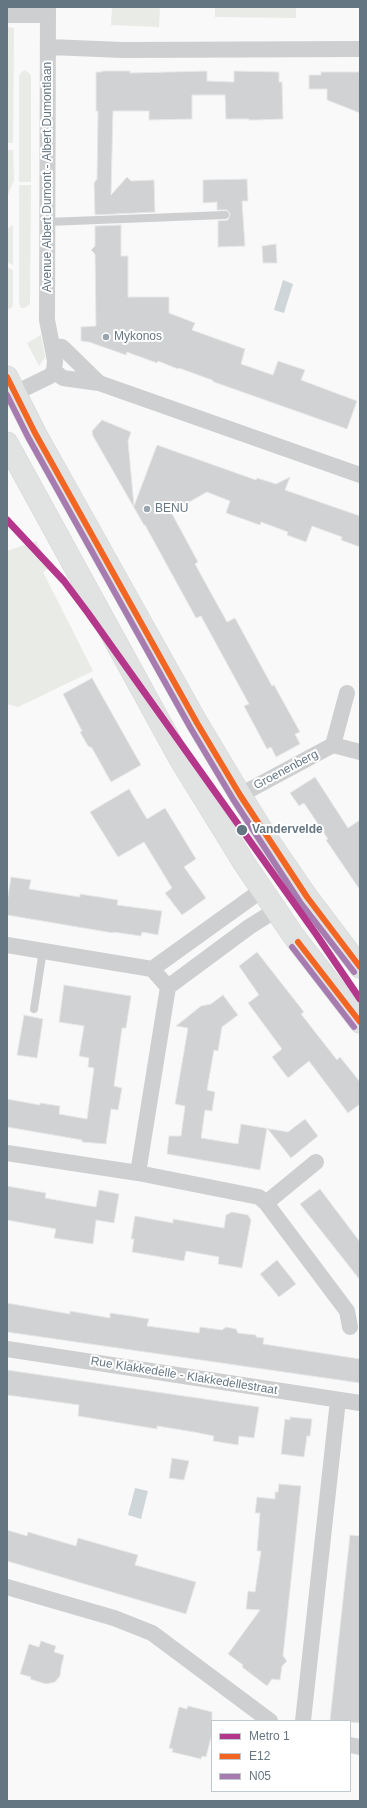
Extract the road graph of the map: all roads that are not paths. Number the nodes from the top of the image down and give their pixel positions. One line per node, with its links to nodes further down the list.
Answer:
1 (48, 11): 2 (street); 3 (street, Avenue Albert Dumont - Albert Dumontlaan)
2 (7, 15)
3 (48, 47): 4 (street); 6 (street, Avenue Albert Dumont - Albert Dumontlaan)
4 (360, 49)
5 (226, 215): 6 (lane)
6 (47, 222): 7 (street, Avenue Albert Dumont - Albert Dumontlaan)
7 (52, 346): 8 (street, Avenue Albert Dumont - Albert Dumontlaan); 9 (street)
8 (54, 371): 9 (street); 10 (street)
9 (99, 383): 12 (street)
10 (10, 389): 16 (main road)
11 (7, 443): 17 (main road)
12 (360, 475)
13 (348, 693): 14 (street, Groenenberg)
14 (333, 745): 15 (street, Groenenberg); 16 (street, Groenenberg)
15 (360, 752)
16 (240, 796): 21 (main road)
17 (262, 890): 18 (main road); 22 (street)
18 (276, 910): 23 (street); 25 (main road)
19 (7, 945): 20 (street)
20 (43, 950): 22 (street); 24 (lane)
21 (360, 967)
22 (152, 969): 23 (street)
23 (168, 987): 28 (street)
24 (34, 1009)
25 (360, 1022)
26 (7, 1153): 28 (street)
27 (316, 1162): 29 (street)
28 (138, 1173): 29 (street)
29 (266, 1203): 30 (street)
30 (350, 1327)
31 (7, 1349): 32 (street, Rue Klakkedelle - Klakkedellestraat)
32 (338, 1400): 33 (street, Rue Klakkedelle - Klakkedellestraat); 36 (street)
33 (360, 1403)
34 (7, 1587): 35 (street)
35 (269, 1720)
36 (303, 1720)

